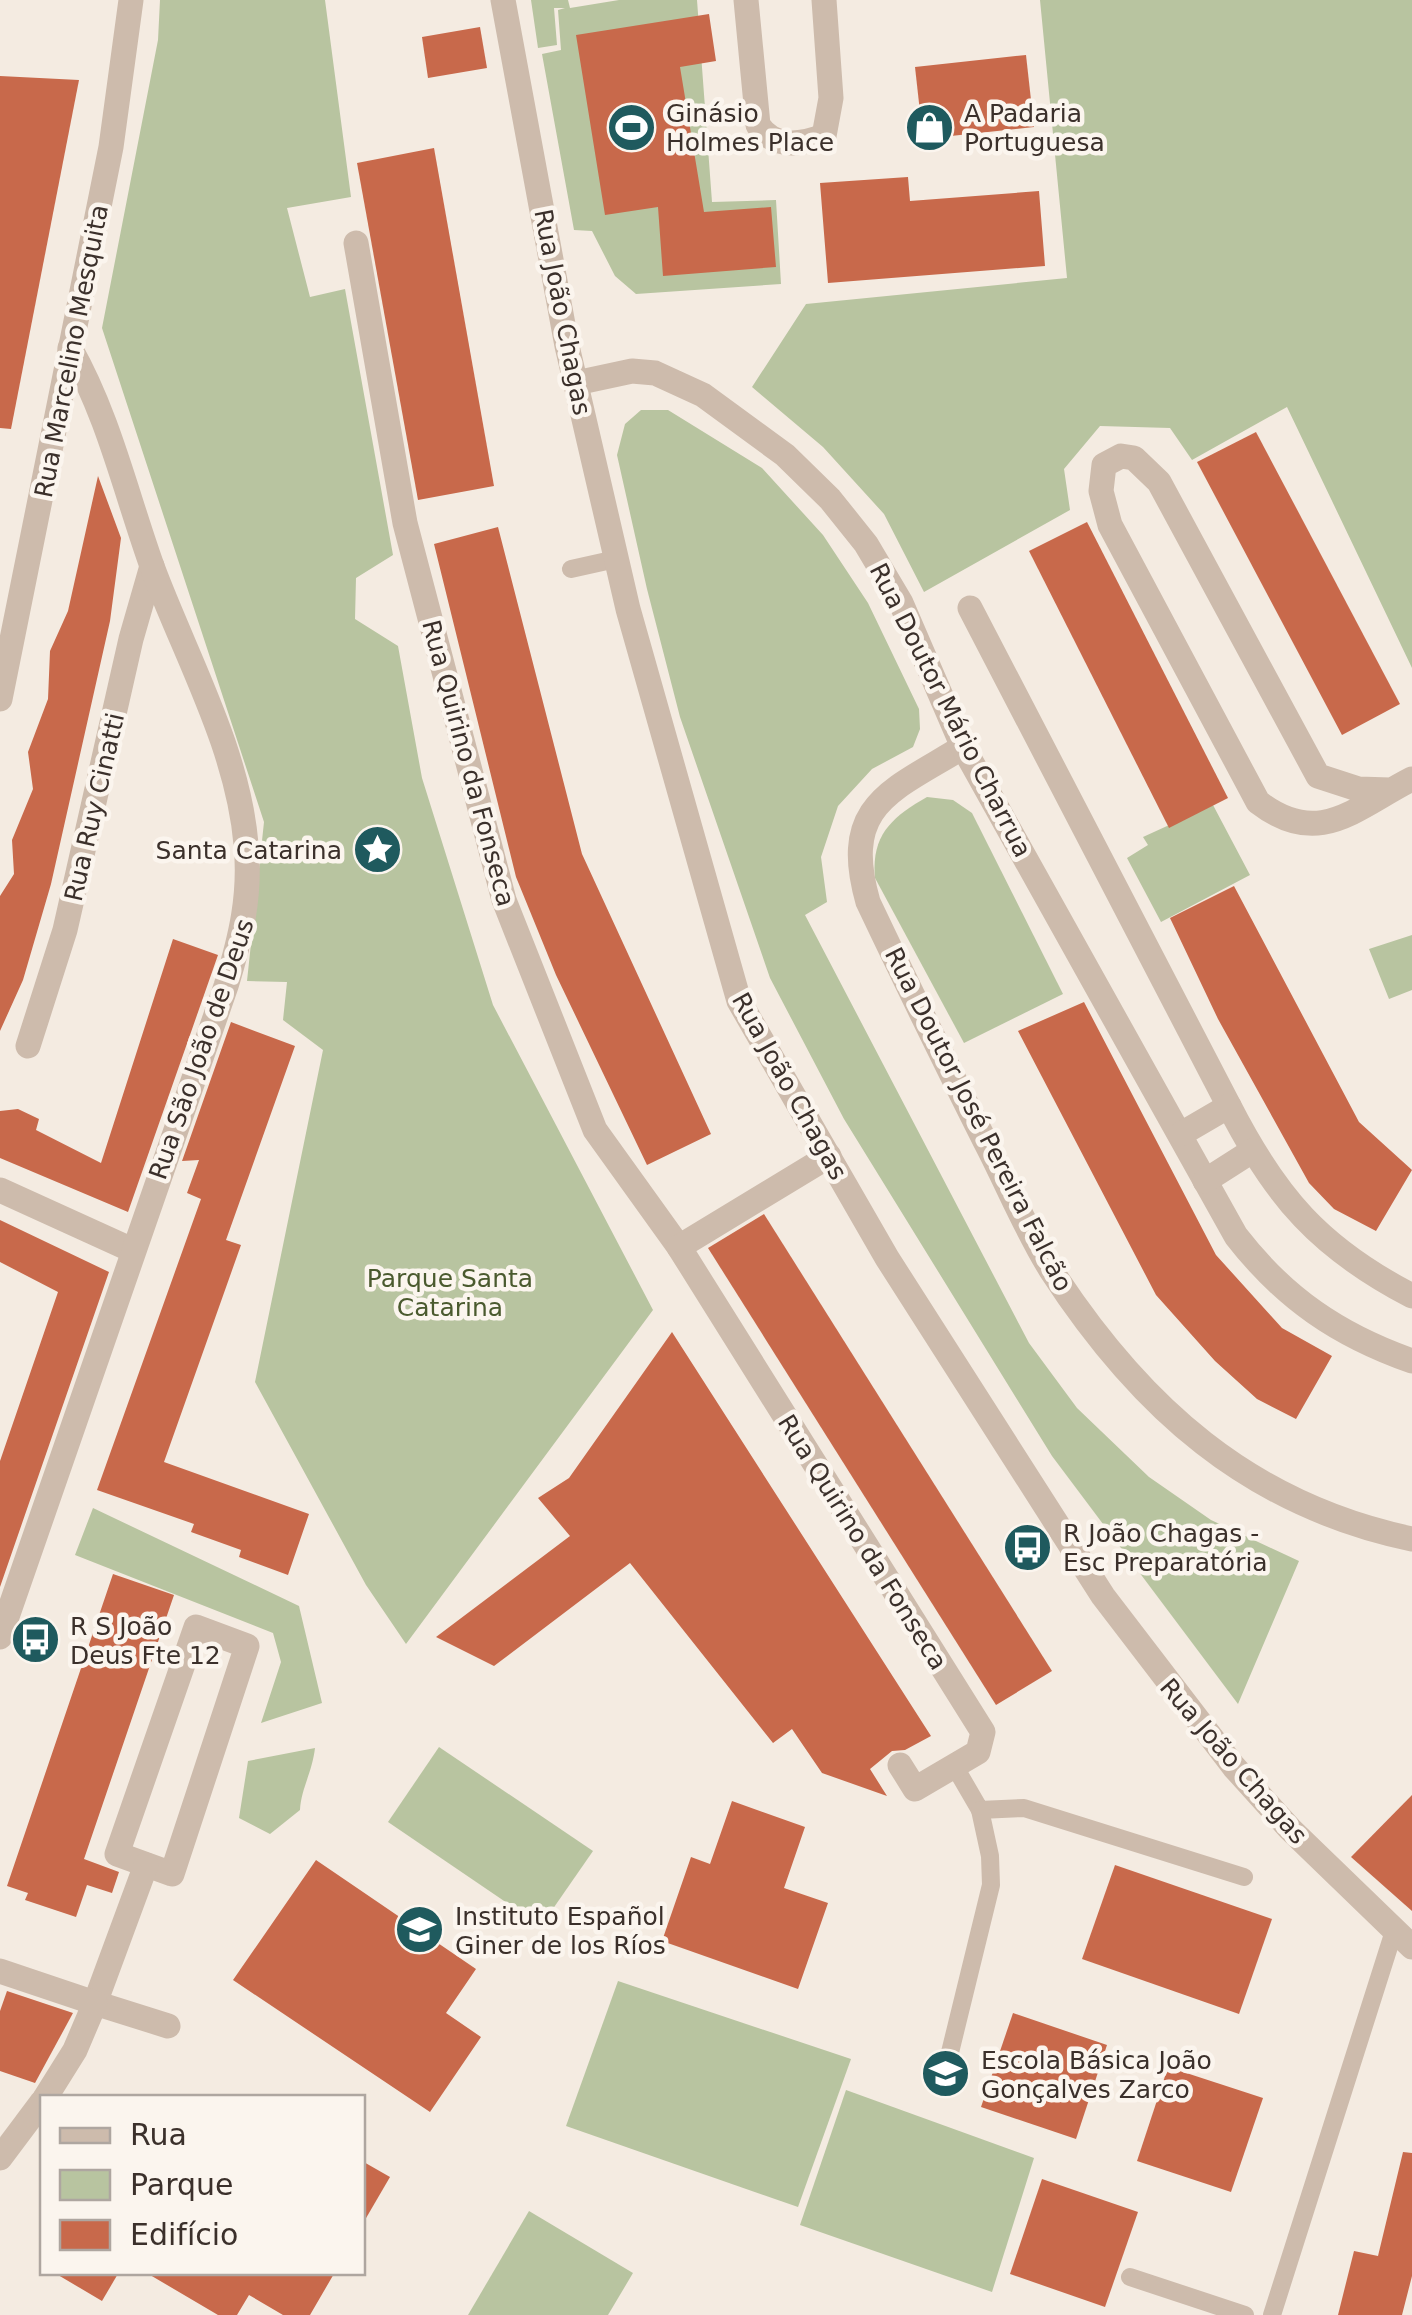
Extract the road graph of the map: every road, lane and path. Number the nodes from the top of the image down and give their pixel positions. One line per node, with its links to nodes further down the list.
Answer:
1 (132, 0): 6 (street, Rua Marcelino Mesquita)
2 (502, 0): 7 (street, Rua João Chagas)
3 (746, 0): 4 (street)
4 (824, 0)
5 (356, 243): 22 (street, Rua Quirino da Fonseca)
6 (70, 348): 9 (street, Rua São João de Deus); 12 (street, Rua Marcelino Mesquita)
7 (576, 384): 8 (street, Rua João Chagas); 13 (street, Rua Doutor Mário Charrua)
8 (616, 559): 10 (lane); 19 (street, Rua João Chagas)
9 (152, 566): 15 (street, Rua Ruy Cinatti); 23 (street, Rua São João de Deus)
10 (572, 569)
11 (970, 608): 16 (street)
12 (0, 700)
13 (963, 747): 17 (street, Rua Doutor Mário Charrua); 26 (street, Rua Doutor José Pereira Falcão)
14 (1401, 784): 14 (street)
15 (28, 1046)
16 (1229, 1106): 17 (street); 18 (street)
17 (1181, 1134): 20 (street, Rua Doutor Mário Charrua)
18 (1252, 1151): 20 (street); 24 (street)
19 (828, 1156): 22 (street); 33 (street, Rua João Chagas)
20 (1205, 1181): 25 (street, Rua Doutor Mário Charrua)
21 (0, 1190): 23 (street)
22 (679, 1247): 29 (street, Rua Quirino da Fonseca)
23 (132, 1250): 27 (street, Rua São João de Deus)
24 (1412, 1296)
25 (1412, 1361)
26 (1412, 1539)
27 (0, 1637)
28 (900, 1765): 29 (street)
29 (955, 1767): 30 (lane)
30 (980, 1810): 32 (lane); 37 (lane)
31 (146, 1864): 31 (street); 35 (street)
32 (1244, 1877)
33 (1403, 1939): 43 (lane)
34 (0, 1971): 35 (street)
35 (95, 2003): 36 (street); 38 (street)
36 (168, 2026)
37 (942, 2084)
38 (47, 2095)
39 (40, 2105): 40 (street)
40 (0, 2158)
41 (1130, 2277): 42 (lane)
42 (1245, 2315)
43 (1272, 2315)

